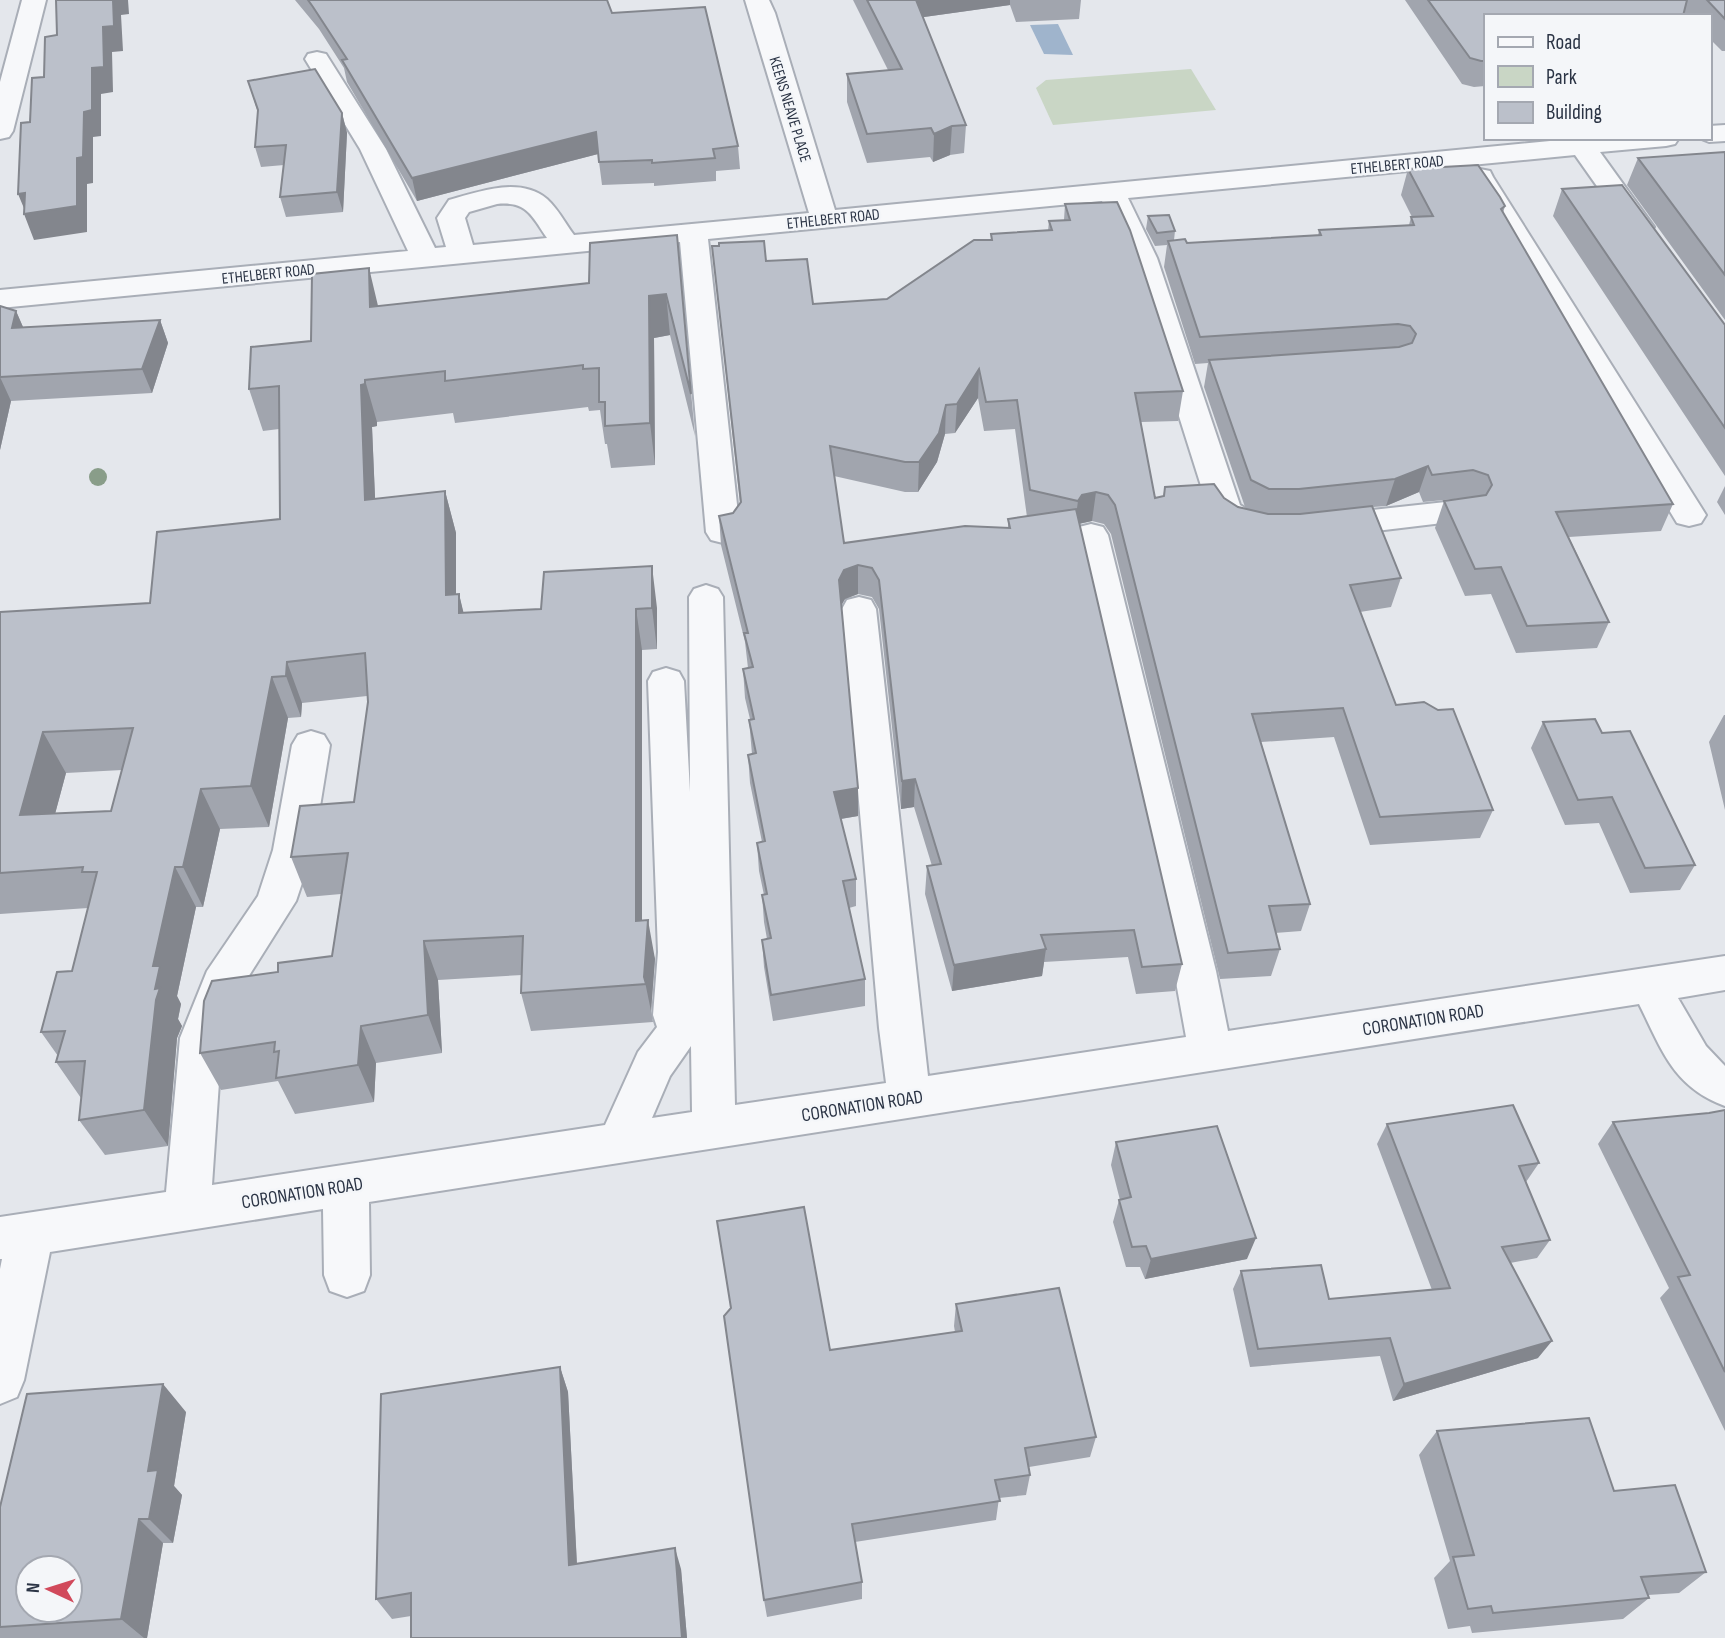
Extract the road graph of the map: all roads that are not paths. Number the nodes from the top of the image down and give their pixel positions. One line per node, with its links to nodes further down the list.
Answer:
1 (34, 0): 4 (street)
2 (757, 0): 9 (street, KEENS NEAVE PLACE)
3 (317, 60): 14 (street)
4 (0, 131)
5 (1644, 140): 6 (street, ETHELBERT ROAD)
6 (1582, 146): 7 (street, ETHELBERT ROAD); 12 (street)
7 (1468, 157): 8 (street, ETHELBERT ROAD); 17 (street)
8 (1111, 191): 9 (street, ETHELBERT ROAD); 16 (street)
9 (824, 218): 10 (street, ETHELBERT ROAD)
10 (694, 231): 11 (street, ETHELBERT ROAD); 18 (street)
11 (566, 244): 13 (street, ETHELBERT ROAD); 13 (street)
12 (1653, 246)
13 (462, 254): 14 (street, ETHELBERT ROAD)
14 (425, 257): 15 (street, ETHELBERT ROAD)
15 (0, 299)
16 (1464, 511)
17 (1689, 515)
18 (723, 531)
19 (1091, 535): 26 (street)
20 (706, 597): 29 (street)
21 (859, 609): 28 (street)
22 (666, 681): 30 (street)
23 (312, 745): 32 (street)
24 (1725, 973): 25 (street, CORONATION ROAD)
25 (1650, 985): 26 (street, CORONATION ROAD); 27 (street)
26 (1210, 1050): 28 (street, CORONATION ROAD)
27 (1725, 1087)
28 (910, 1098): 29 (street, CORONATION ROAD)
29 (714, 1128): 30 (street, CORONATION ROAD)
30 (620, 1141): 31 (street, CORONATION ROAD)
31 (346, 1186): 32 (street, CORONATION ROAD); 34 (street)
32 (187, 1210): 33 (street, CORONATION ROAD)
33 (16, 1236): 35 (street)
34 (347, 1276)
35 (0, 1380)

